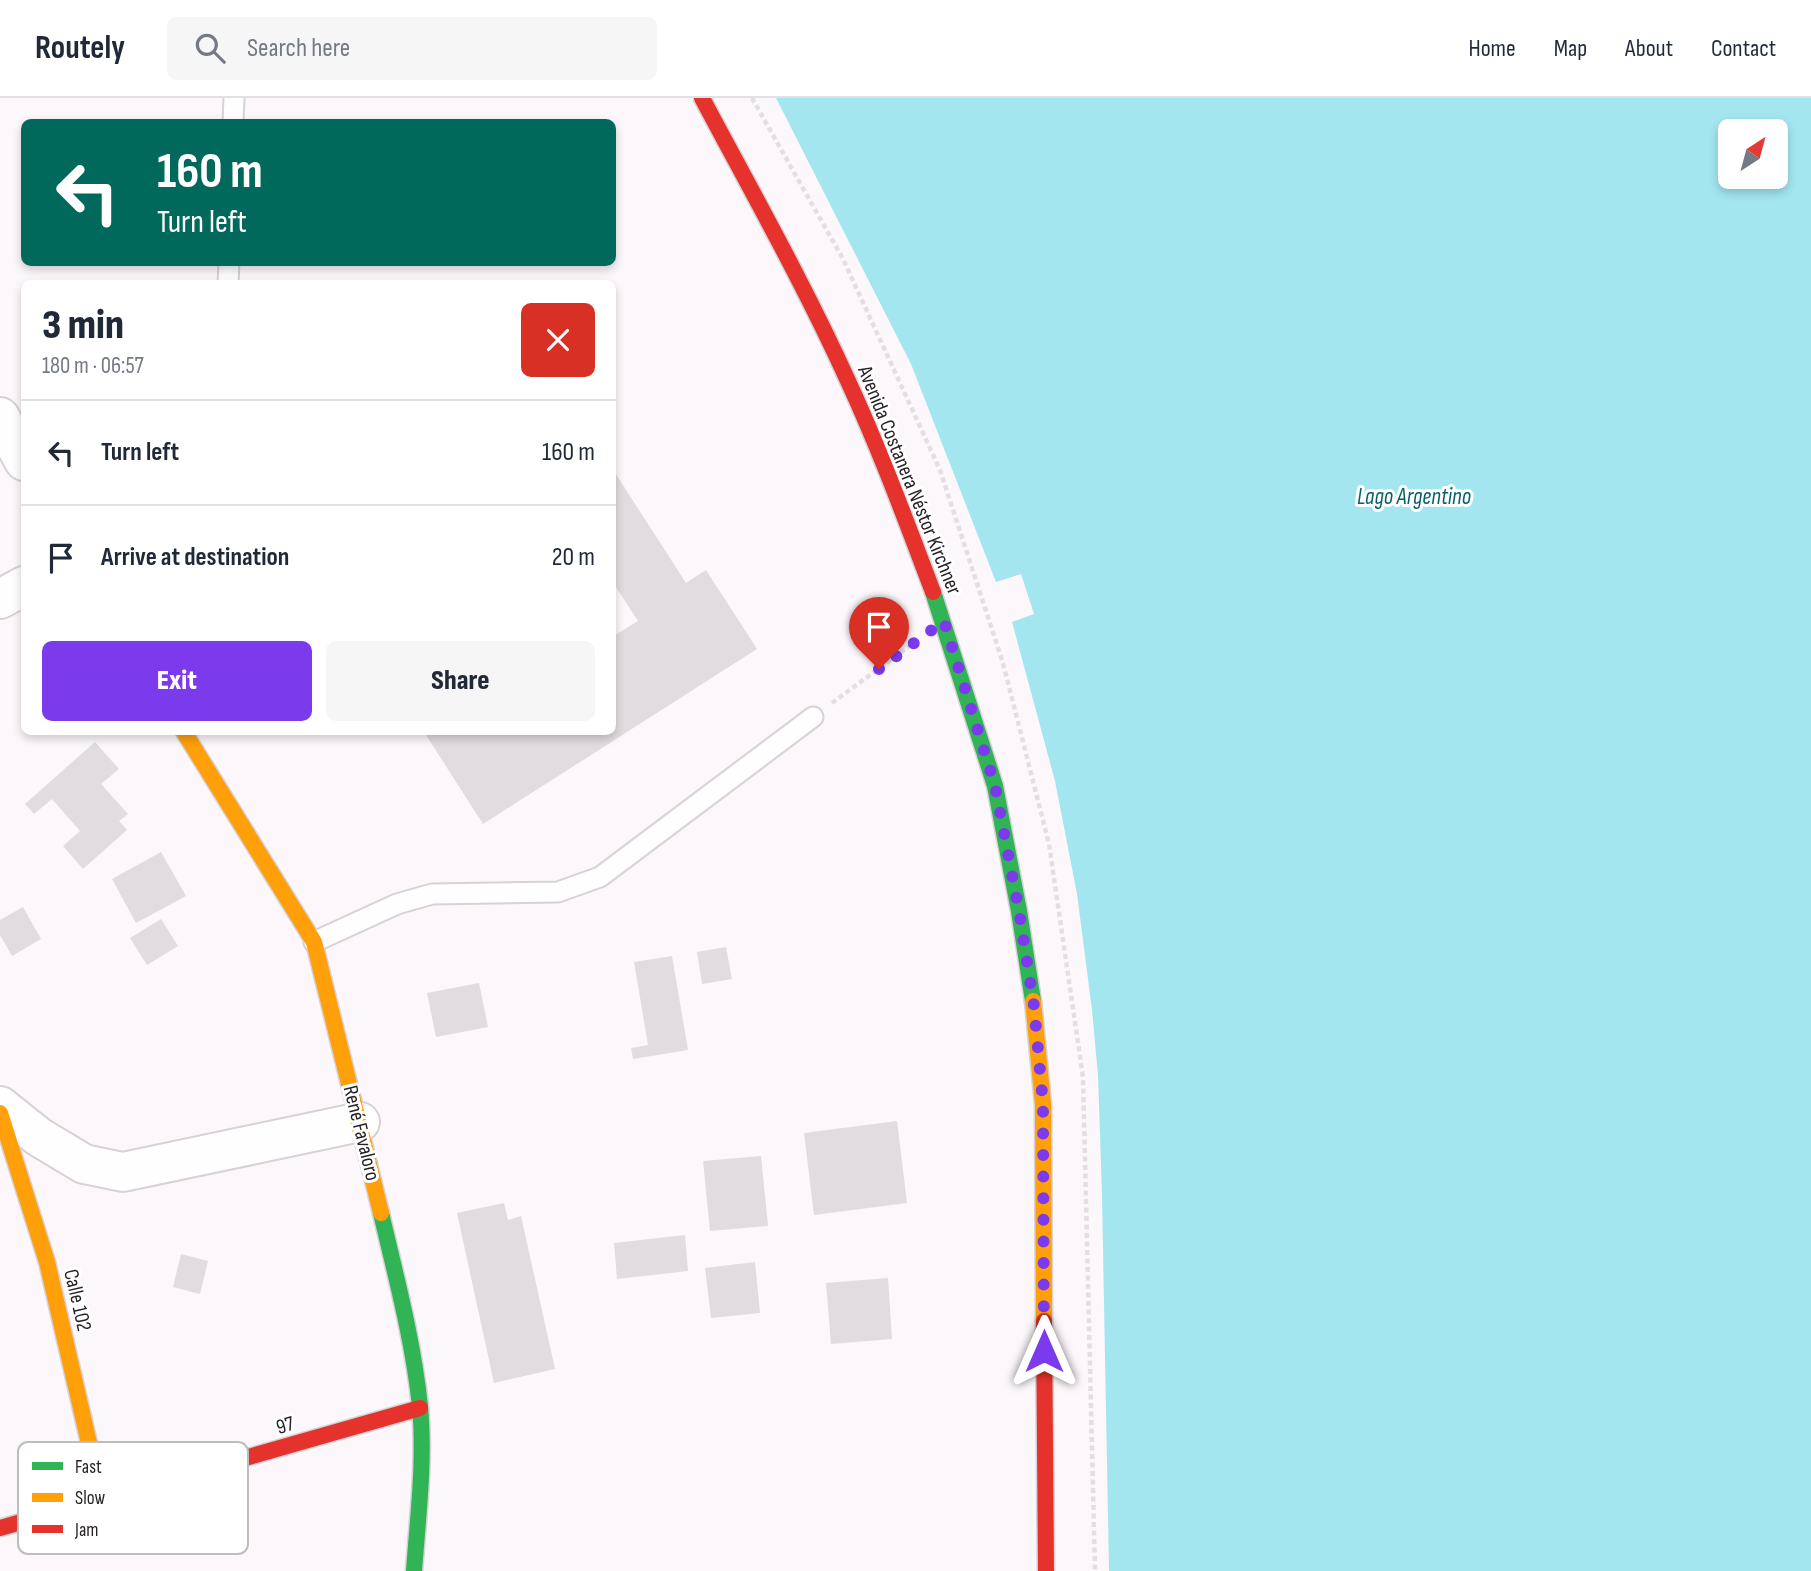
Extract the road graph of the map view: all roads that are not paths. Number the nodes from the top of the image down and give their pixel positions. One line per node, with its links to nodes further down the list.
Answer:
1 (234, 98): 3 (lane)
2 (702, 98): 20 (street, Avenida Costanera Néstor Kirchner)
3 (233, 119)
4 (0, 417): 5 (street)
5 (21, 456)
6 (21, 588): 7 (street)
7 (0, 599)
8 (813, 717): 10 (lane)
9 (186, 735): 10 (street, René Favaloro)
10 (314, 942): 13 (street, René Favaloro)
11 (0, 1106): 13 (street)
12 (0, 1114): 15 (street, Calle 102)
13 (360, 1122): 14 (street, René Favaloro)
14 (420, 1408): 16 (street, 97); 19 (street, René Favaloro)
15 (89, 1442)
16 (248, 1457)
17 (18, 1523): 18 (street, 97)
18 (0, 1528)
19 (414, 1571)
20 (1046, 1571)

